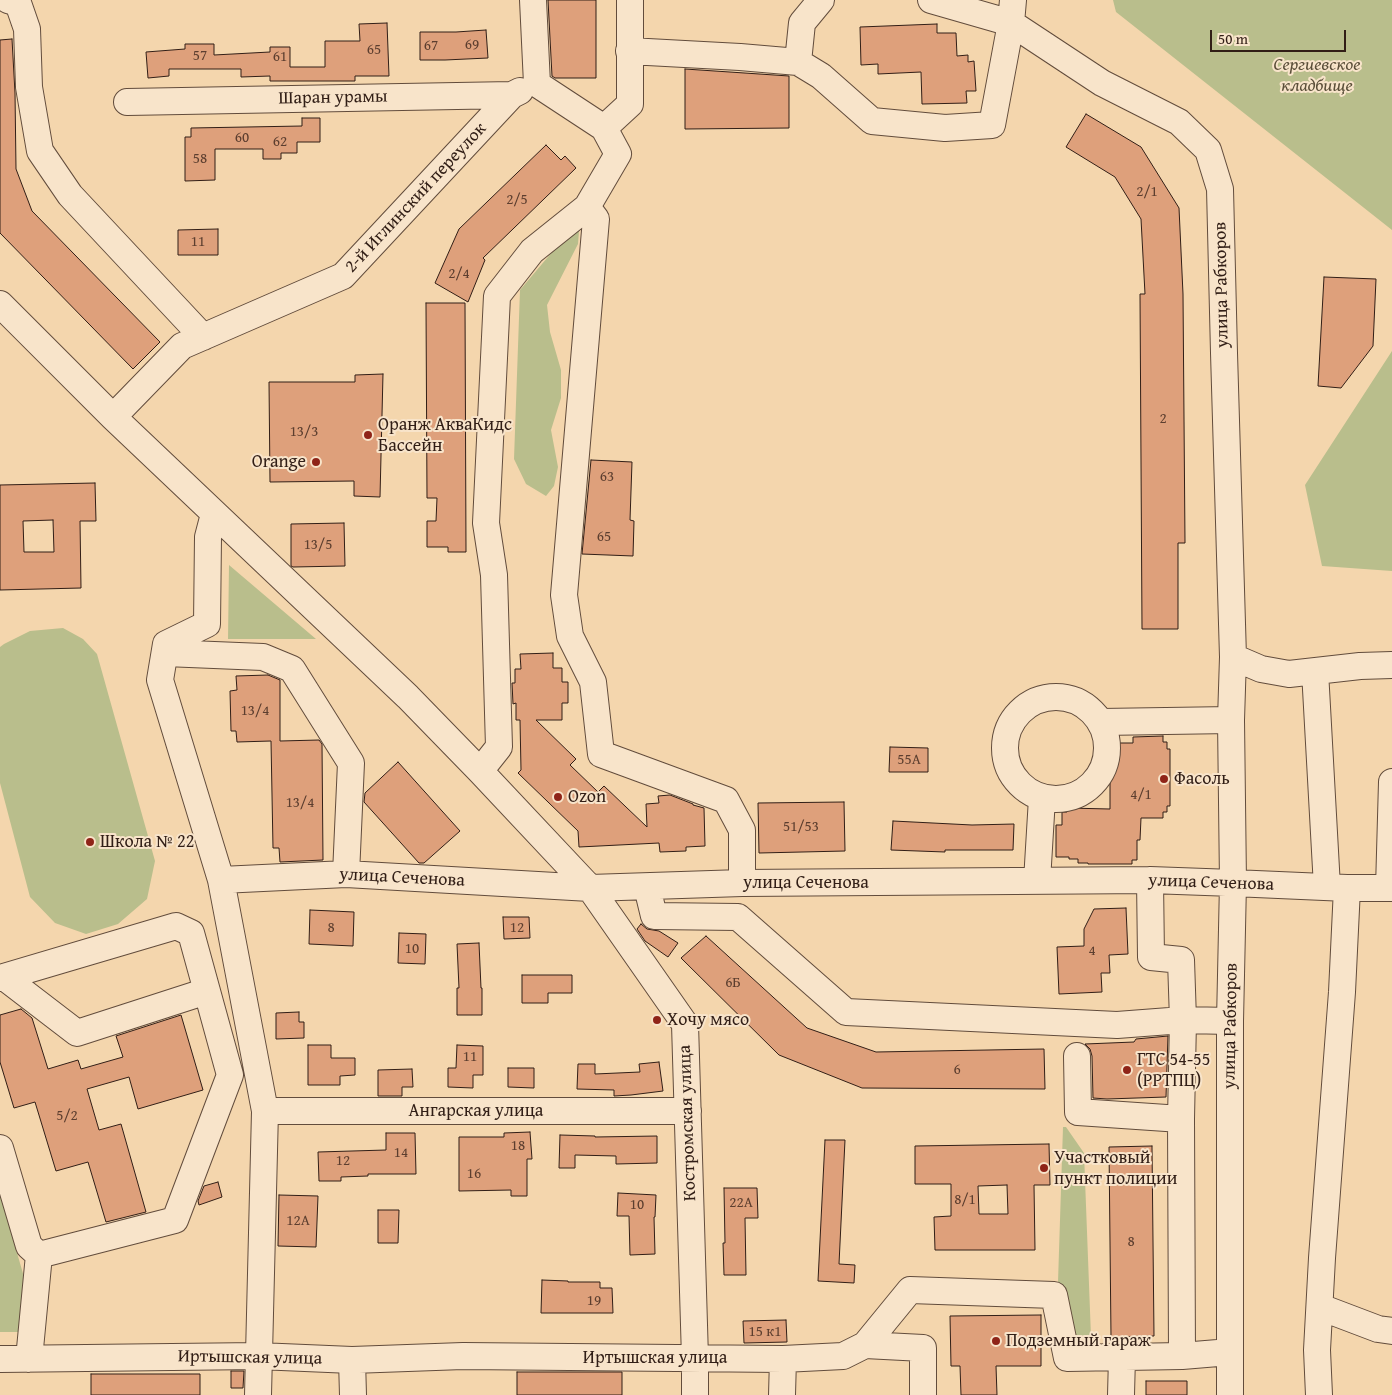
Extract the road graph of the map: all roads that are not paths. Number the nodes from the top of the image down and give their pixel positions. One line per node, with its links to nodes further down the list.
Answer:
1 (8, 0): 15 (street)
2 (533, 0): 9 (street)
3 (630, 0): 7 (street)
4 (821, 0): 8 (street)
5 (931, 0): 6 (street, улица Рабкоров)
6 (1012, 11): 8 (street); 19 (street, улица Рабкоров)
7 (629, 51): 8 (street); 12 (street)
8 (798, 62)
9 (537, 84): 10 (street, Шаран урамы); 12 (street)
10 (512, 95): 11 (street, Шаран урамы); 15 (street, 2-й Иглинский переулок)
11 (127, 102)
12 (604, 128): 13 (street)
13 (587, 208): 24 (street); 31 (street)
14 (0, 304): 16 (street, Костромская улица)
15 (203, 337): 16 (street, 2-й Иглинский переулок)
16 (112, 417): 17 (street, Костромская улица)
17 (214, 514): 18 (street); 24 (street, Костромская улица)
18 (165, 653): 27 (street); 28 (street)
19 (1233, 657): 21 (street); 22 (street, улица Рабкоров)
20 (1392, 665): 21 (street)
21 (1315, 672): 34 (street)
22 (1231, 720): 23 (street); 32 (street, улица Рабкоров)
23 (1101, 722): 26 (street); 26 (street)
24 (480, 771): 35 (street, Костромская улица)
25 (1392, 782): 36 (street)
26 (1042, 798): 30 (street)
27 (346, 874): 28 (street, улица Сеченова); 35 (street, улица Сеченова)
28 (221, 880): 42 (street)
29 (1150, 880): 30 (street, улица Сеченова); 32 (street, улица Сеченова); 39 (street)
30 (1037, 881): 31 (street, улица Сеченова)
31 (742, 883): 33 (street, улица Сеченова)
32 (1233, 883): 34 (street, улица Сеченова); 40 (street, улица Рабкоров)
33 (647, 887): 35 (street, улица Сеченова); 39 (street)
34 (1337, 887): 36 (street, улица Сеченова); 47 (street)
35 (590, 888): 43 (street, Костромская улица)
36 (1390, 888)
37 (2, 977): 38 (street); 38 (street)
38 (207, 991): 46 (street)
39 (1183, 1020): 40 (street); 44 (street)
40 (1230, 1021): 50 (street, улица Рабкоров)
41 (1077, 1056): 44 (street)
42 (265, 1111): 43 (street, Ангарская улица); 51 (street)
43 (688, 1111): 54 (street, Костромская улица)
44 (1181, 1119): 52 (street)
45 (0, 1148): 46 (street)
46 (39, 1255): 56 (street)
47 (1320, 1307): 48 (street); 66 (street)
48 (1392, 1331)
49 (865, 1345): 53 (street, Иртышская улица); 57 (street, Иртышская улица); 63 (street)
50 (1230, 1352): 52 (street, Иртышская улица); 65 (street, улица Рабкоров)
51 (258, 1356): 56 (street, Иртышская улица); 58 (street, Иртышская улица); 59 (street)
52 (1182, 1356): 53 (street, Иртышская улица)
53 (1122, 1357): 64 (street)
54 (695, 1358): 57 (street, Иртышская улица); 58 (street, Иртышская улица); 61 (street, Костромская улица)
55 (0, 1359): 56 (street, Иртышская улица)
56 (29, 1359)
57 (784, 1359): 62 (street)
58 (352, 1360): 60 (street)
59 (258, 1395)
60 (353, 1395)
61 (695, 1395)
62 (782, 1395)
63 (923, 1395)
64 (1122, 1395)
65 (1230, 1395)
66 (1319, 1395)

